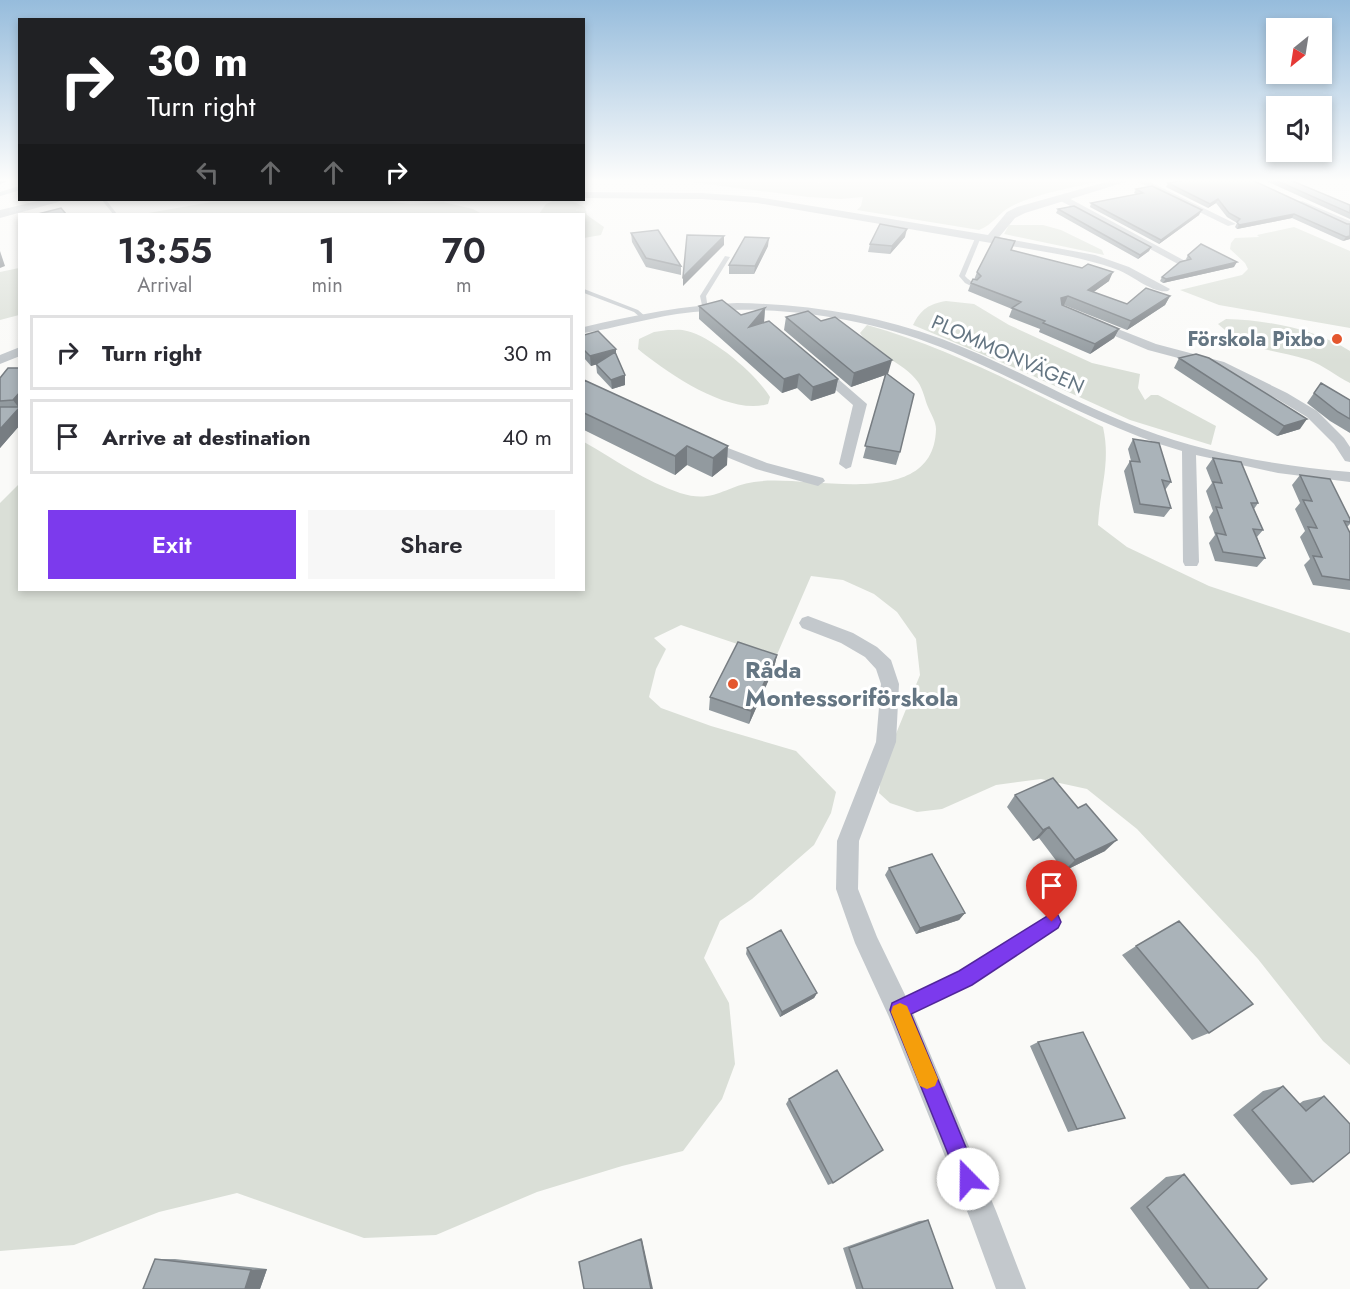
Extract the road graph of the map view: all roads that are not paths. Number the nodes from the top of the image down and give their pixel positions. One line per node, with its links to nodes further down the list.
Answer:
1 (977, 240): 6 (lane)
2 (997, 240): 7 (street)
3 (1141, 240): 5 (street)
4 (727, 257): 9 (lane)
5 (1182, 262)
6 (973, 285)
7 (1164, 289)
8 (585, 291): 10 (lane)
9 (705, 309): 10 (street, PLOMMONVÄGEN); 17 (street, PLOMMONVÄGEN)
10 (643, 317): 12 (street, PLOMMONVÄGEN)
11 (1081, 318): 18 (street)
12 (585, 330)
13 (18, 353): 15 (street)
14 (808, 360): 19 (street)
15 (6, 368)
16 (697, 440): 21 (street)
17 (1189, 450): 20 (street, PLOMMONVÄGEN); 22 (street)
18 (1350, 458)
19 (846, 464)
20 (1350, 477)
21 (818, 481)
22 (1191, 561)
23 (808, 623): 25 (street)
24 (1052, 922): 25 (lane)
25 (899, 1010): 26 (street)
26 (1011, 1289)

